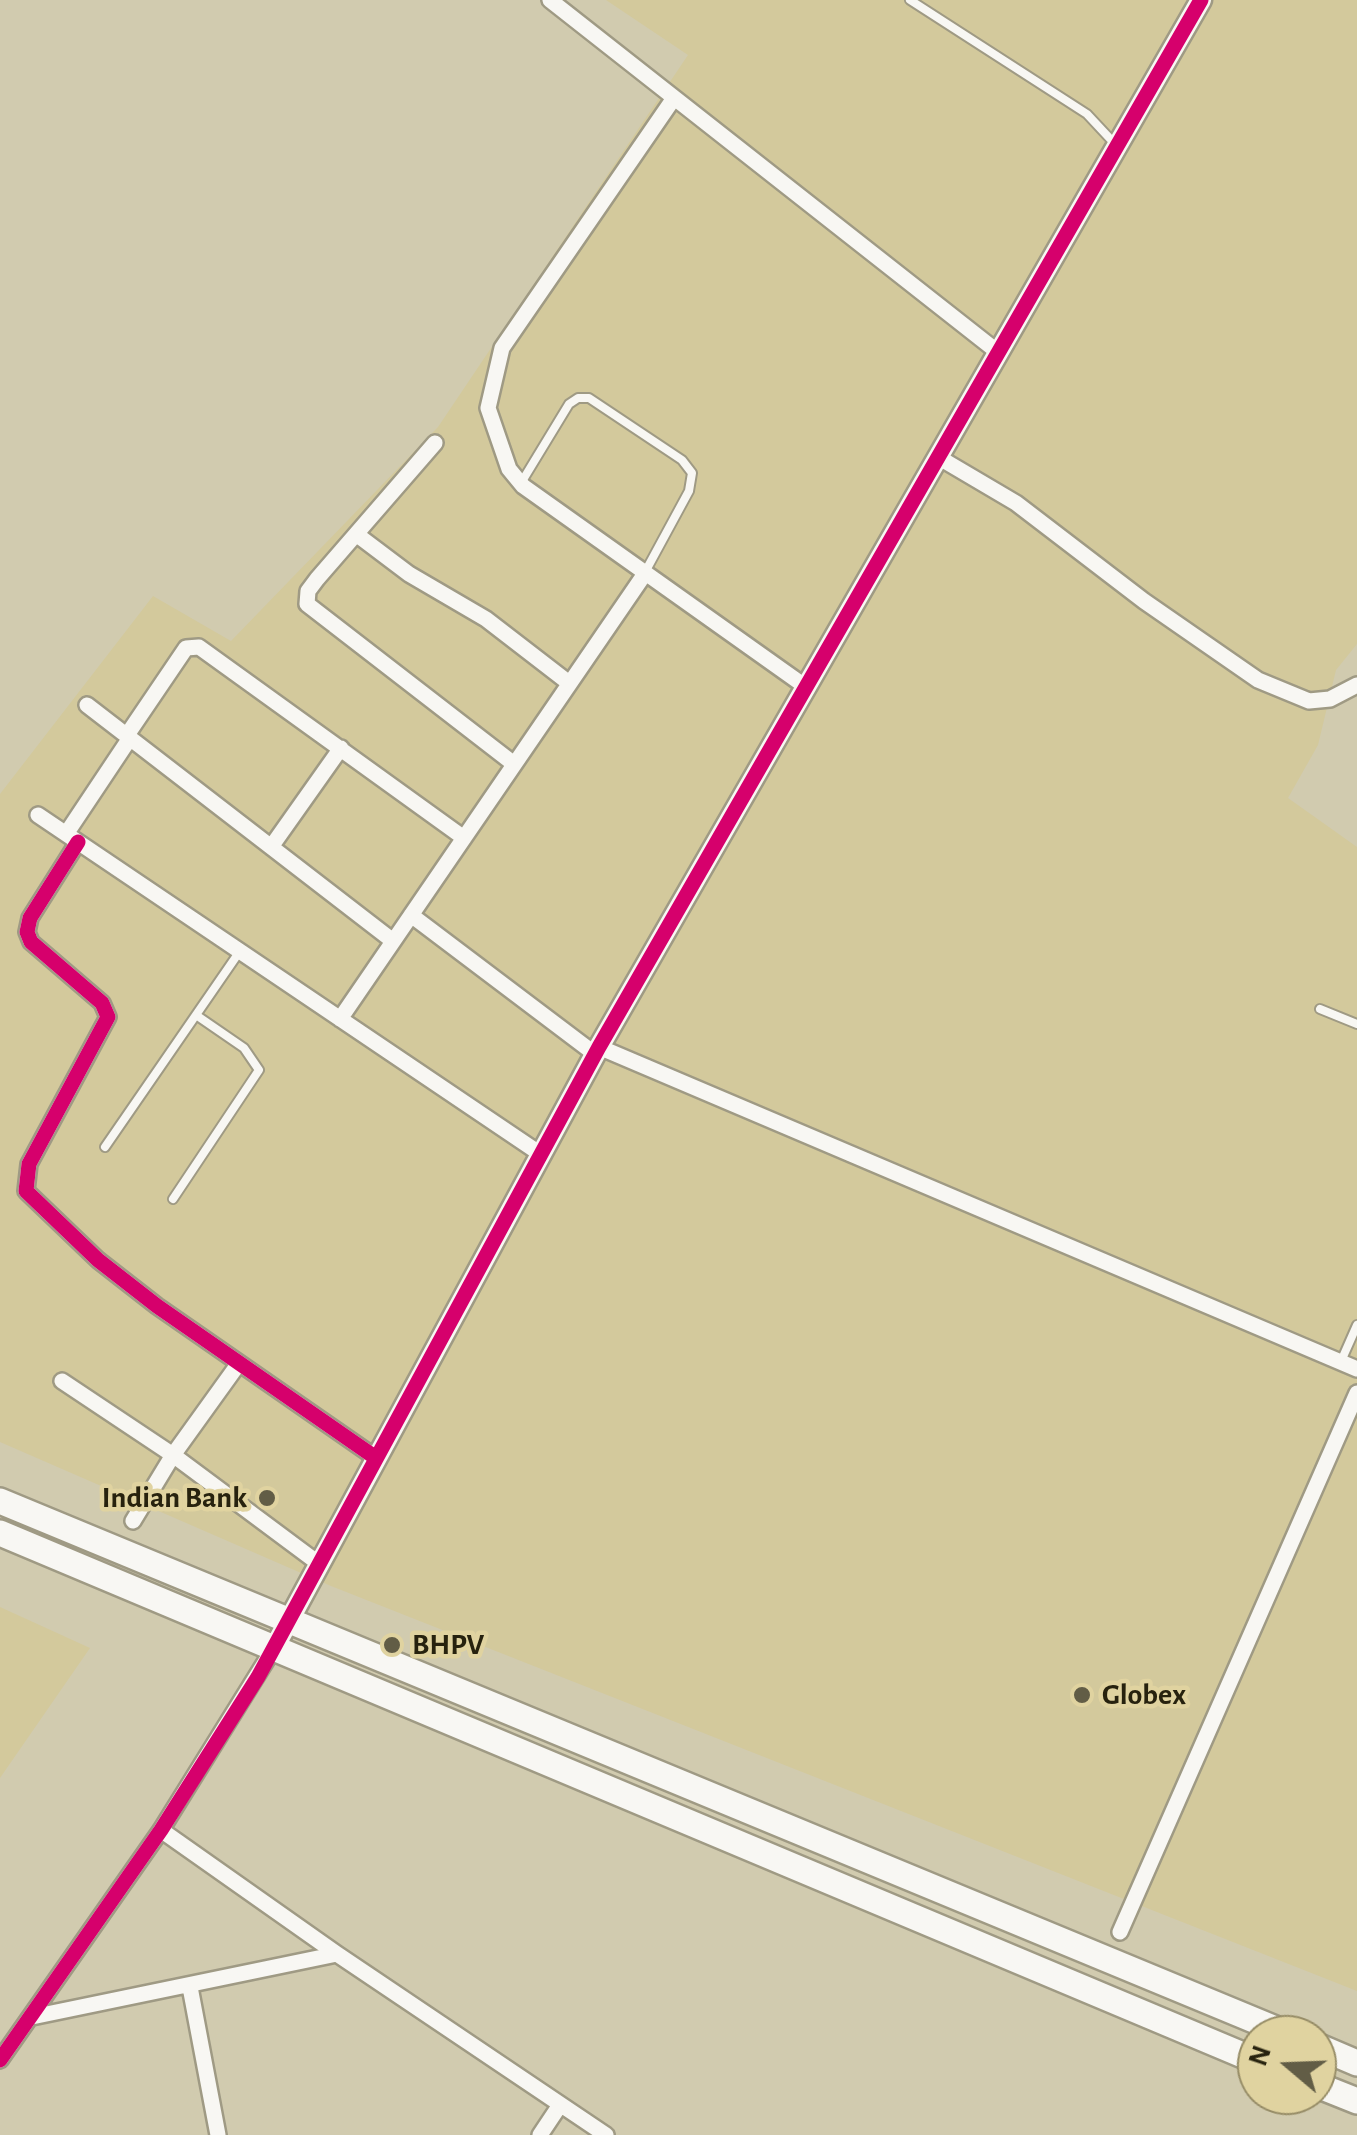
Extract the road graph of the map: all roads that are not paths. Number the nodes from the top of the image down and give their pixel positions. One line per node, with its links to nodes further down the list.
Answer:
1 (550, 0): 4 (street)
2 (910, 0): 5 (lane)
3 (1196, 2): 5 (street)
4 (674, 98): 6 (street); 9 (street)
5 (1118, 148): 6 (street)
6 (999, 353): 8 (street)
7 (435, 443): 10 (street)
8 (938, 457): 13 (street); 14 (street)
9 (521, 483): 11 (street); 11 (lane)
10 (356, 534): 12 (street); 18 (street)
11 (644, 575): 12 (street); 14 (street)
12 (569, 684): 18 (street)
13 (1357, 685)
14 (806, 687): 30 (street)
15 (88, 705): 16 (street)
16 (128, 736): 17 (street); 20 (street); 22 (street)
17 (341, 748): 21 (street); 22 (street)
18 (514, 764): 21 (street)
19 (38, 814): 20 (street)
20 (72, 838): 25 (street); 36 (street)
21 (464, 838): 23 (street)
22 (271, 847): 24 (street)
23 (411, 915): 24 (street); 30 (street)
24 (393, 941): 28 (street)
25 (240, 951): 27 (lane); 28 (street)
26 (1320, 1010): 29 (lane)
27 (196, 1015): 31 (lane); 33 (lane)
28 (340, 1019): 32 (street)
29 (1357, 1024)
30 (597, 1050): 32 (street); 35 (street)
31 (106, 1147)
32 (542, 1154): 41 (street)
33 (172, 1199)
34 (1357, 1325): 35 (lane)
35 (1342, 1359): 37 (street)
36 (237, 1366): 40 (street); 41 (street)
37 (1357, 1369)
38 (62, 1381): 40 (street)
39 (1357, 1393): 49 (street)
40 (173, 1455): 43 (street); 45 (street)
41 (376, 1458): 45 (street)
42 (0, 1501): 46 (main road)
43 (134, 1521)
44 (0, 1533): 47 (main road)
45 (318, 1563): 46 (street)
46 (288, 1623): 47 (street); 52 (main road)
47 (274, 1648): 48 (street); 54 (main road)
48 (161, 1830): 50 (street); 53 (street)
49 (1120, 1932)
50 (336, 1954): 51 (street); 56 (street)
51 (190, 1988): 53 (street); 57 (street)
52 (1241, 2015)
53 (32, 2017): 55 (street)
54 (1237, 2053)
55 (0, 2060)
56 (560, 2105): 58 (street); 59 (street)
57 (218, 2135)
58 (540, 2135)
59 (606, 2135)

